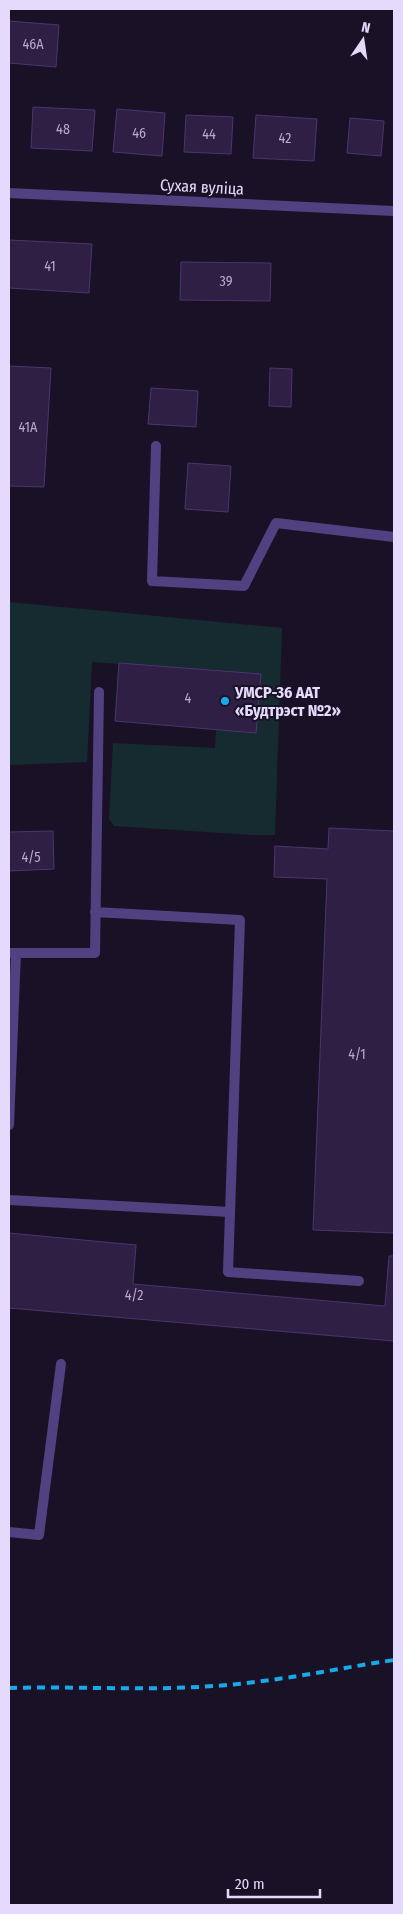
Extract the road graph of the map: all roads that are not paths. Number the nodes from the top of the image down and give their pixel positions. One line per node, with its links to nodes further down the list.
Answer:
1 (9, 192): 2 (street, Сухая вуліца)
2 (394, 211)
3 (156, 446): 4 (street)
4 (394, 537)
5 (99, 692): 6 (street)
6 (96, 912): 7 (street); 10 (street)
7 (12, 953): 8 (street)
8 (9, 1125)
9 (9, 1200): 10 (street)
10 (230, 1212): 11 (street)
11 (359, 1281)
12 (61, 1364): 13 (street)
13 (9, 1532)

